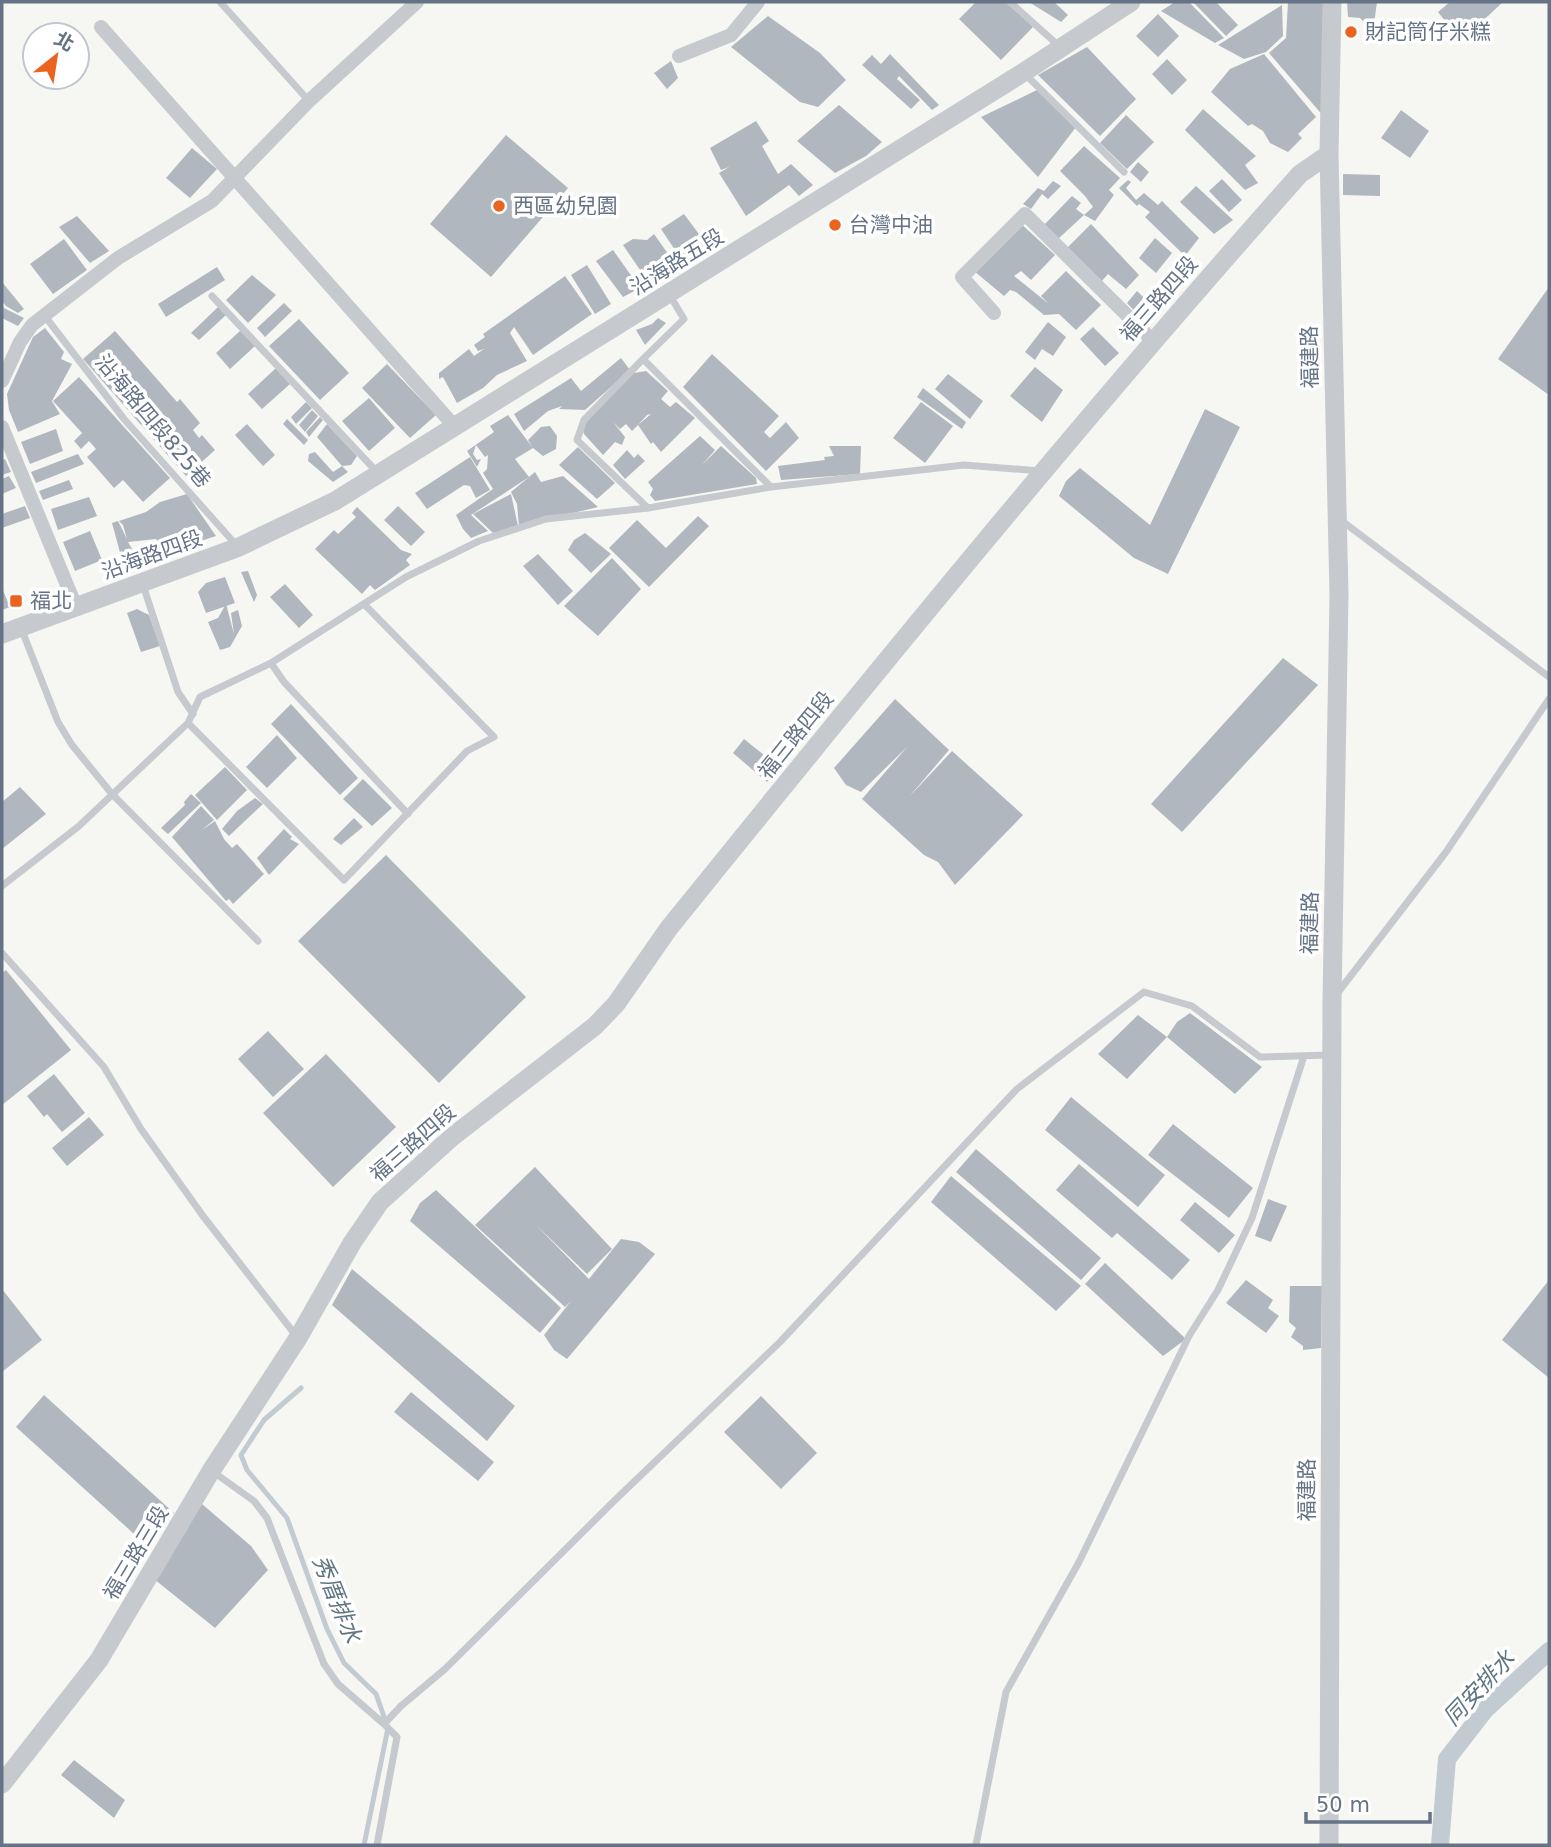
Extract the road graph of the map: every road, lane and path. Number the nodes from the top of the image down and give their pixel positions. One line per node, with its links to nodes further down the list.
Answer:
1 (220, 2): 11 (lane)
2 (416, 2): 11 (street)
3 (758, 2): 9 (street)
4 (1010, 2): 8 (lane)
5 (1131, 2): 8 (street, 沿海路五段)
6 (1332, 2): 12 (street, 福建路)
7 (101, 27): 14 (street)
8 (1059, 47): 10 (street, 沿海路五段)
9 (679, 56)
10 (1024, 72): 13 (lane); 15 (street, 沿海路五段)
11 (309, 101): 14 (street)
12 (1329, 154): 19 (street, 福三路四段); 28 (street, 福建路)
13 (1124, 172)
14 (235, 179): 18 (street); 23 (street)
15 (669, 294): 20 (lane); 23 (street, 沿海路五段)
16 (212, 296): 25 (lane)
17 (994, 313): 19 (street)
18 (44, 315): 21 (street); 29 (lane, 沿海路四段825巷)
19 (1152, 340): 24 (street, 福三路四段)
20 (643, 359): 26 (lane); 27 (lane)
21 (2, 382)
22 (2, 427): 32 (street)
23 (456, 428): 25 (street, 沿海路五段)
24 (1042, 471): 26 (lane); 48 (street, 福三路四段)
25 (380, 475): 29 (street, 沿海路五段)
26 (771, 487): 27 (lane)
27 (648, 508): 31 (lane)
28 (1336, 517): 36 (lane); 45 (street, 福建路)
29 (239, 547): 30 (street, 沿海路四段)
30 (143, 583): 32 (street, 沿海路四段); 38 (lane)
31 (365, 605): 35 (lane); 41 (lane)
32 (76, 607): 33 (street, 沿海路四段)
33 (21, 627): 34 (street, 沿海路四段); 40 (lane)
34 (2, 634)
35 (271, 663): 38 (lane); 41 (lane)
36 (1549, 677)
37 (1549, 699): 45 (lane)
38 (193, 714): 39 (lane)
39 (188, 723): 40 (lane); 41 (lane)
40 (112, 794): 42 (lane); 43 (lane)
41 (408, 814)
42 (2, 886)
43 (258, 941)
44 (2, 953): 48 (lane)
45 (1332, 1001): 46 (street, 福建路)
46 (1332, 1055): 47 (lane); 54 (street, 福建路)
47 (1304, 1056): 50 (lane); 53 (lane)
48 (298, 1338): 49 (street, 福三路三段)
49 (211, 1471): 50 (lane); 51 (street, 福三路三段)
50 (384, 1724): 52 (lane)
51 (2, 1784)
52 (377, 1845)
53 (976, 1845)
54 (1329, 1845)

